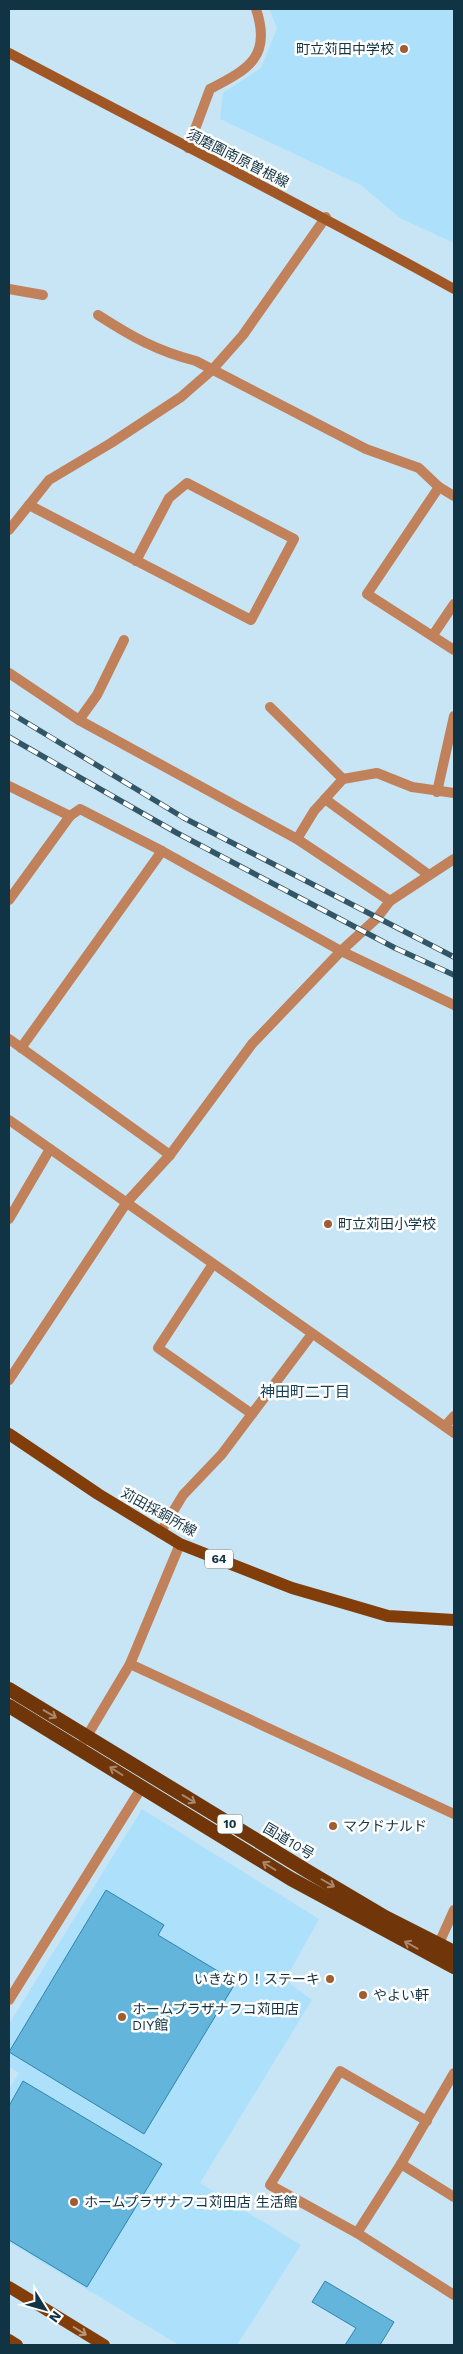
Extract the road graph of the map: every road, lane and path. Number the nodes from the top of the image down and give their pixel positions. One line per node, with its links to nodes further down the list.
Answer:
1 (256, 9): 3 (street)
2 (9, 53): 3 (main road, 須磨園南原曽根線)
3 (188, 148): 4 (main road, 須磨園南原曽根線)
4 (326, 217): 6 (main road, 須磨園南原曽根線); 9 (street)
5 (9, 289): 7 (street)
6 (454, 289)
7 (43, 295)
8 (98, 315): 9 (street)
9 (212, 370): 10 (street); 12 (street)
10 (440, 487): 11 (street); 16 (street)
11 (454, 496)
12 (29, 505): 13 (street); 14 (street)
13 (9, 530)
14 (136, 561): 14 (street)
15 (454, 604): 16 (street)
16 (433, 636): 18 (street)
17 (124, 640): 22 (street)
18 (454, 650)
19 (9, 673): 22 (street)
20 (270, 707): 23 (street)
21 (454, 716): 25 (street)
22 (78, 720): 29 (street)
23 (343, 779): 25 (street); 27 (street)
24 (9, 786): 28 (street)
25 (437, 792): 26 (street)
26 (454, 793)
27 (325, 799): 29 (street); 32 (street)
28 (70, 816): 30 (street); 33 (street)
29 (297, 839): 34 (street)
30 (162, 851): 35 (street); 38 (street)
31 (454, 859): 32 (street)
32 (429, 875): 34 (street)
33 (9, 900)
34 (390, 901): 35 (street)
35 (341, 951): 36 (street); 41 (street)
36 (454, 1005)
37 (9, 1039): 38 (street)
38 (21, 1048): 41 (street)
39 (9, 1120): 40 (street)
40 (50, 1150): 42 (street); 43 (street)
41 (170, 1155): 42 (street)
42 (127, 1202): 44 (street); 46 (street)
43 (9, 1219)
44 (213, 1264): 45 (street); 47 (street)
45 (312, 1334): 47 (street); 49 (street)
46 (9, 1380)
47 (252, 1414): 52 (street)
48 (454, 1416): 49 (street)
49 (445, 1426): 50 (street)
50 (454, 1433)
51 (9, 1434): 52 (main road, 苅田採銅所線 / 64)
52 (160, 1533): 53 (main road, 苅田採銅所線 / 64)
53 (180, 1544): 54 (main road, 苅田採銅所線 / 64); 55 (street)
54 (454, 1620)
55 (130, 1664): 58 (street); 60 (street)
56 (9, 1689): 58 (highway, 国道10号 / 10, one-way to 58)
57 (9, 1706): 58 (highway, 国道10号 / 10)
58 (83, 1743): 59 (highway, 国道10号 / 10, one-way to 58); 62 (highway, 国道10号 / 10, one-way to 62)
59 (142, 1787): 62 (highway, 国道10号 / 10, one-way to 59); 65 (street)
60 (454, 1814)
61 (454, 1910): 62 (street)
62 (436, 1952): 63 (highway, 国道10号 / 10); 64 (highway, 国道10号 / 10)
63 (454, 1952)
64 (454, 1967)
65 (9, 2000)
66 (454, 2073): 67 (street)
67 (452, 2087): 68 (street)
68 (427, 2121): 69 (street); 71 (street)
69 (401, 2164): 70 (street); 71 (street)
70 (454, 2196)
71 (357, 2233): 73 (street)
72 (9, 2287): 76 (main road, one-way to 76)
73 (454, 2295)
74 (9, 2340): 75 (main road)
75 (17, 2345)
76 (104, 2345)

